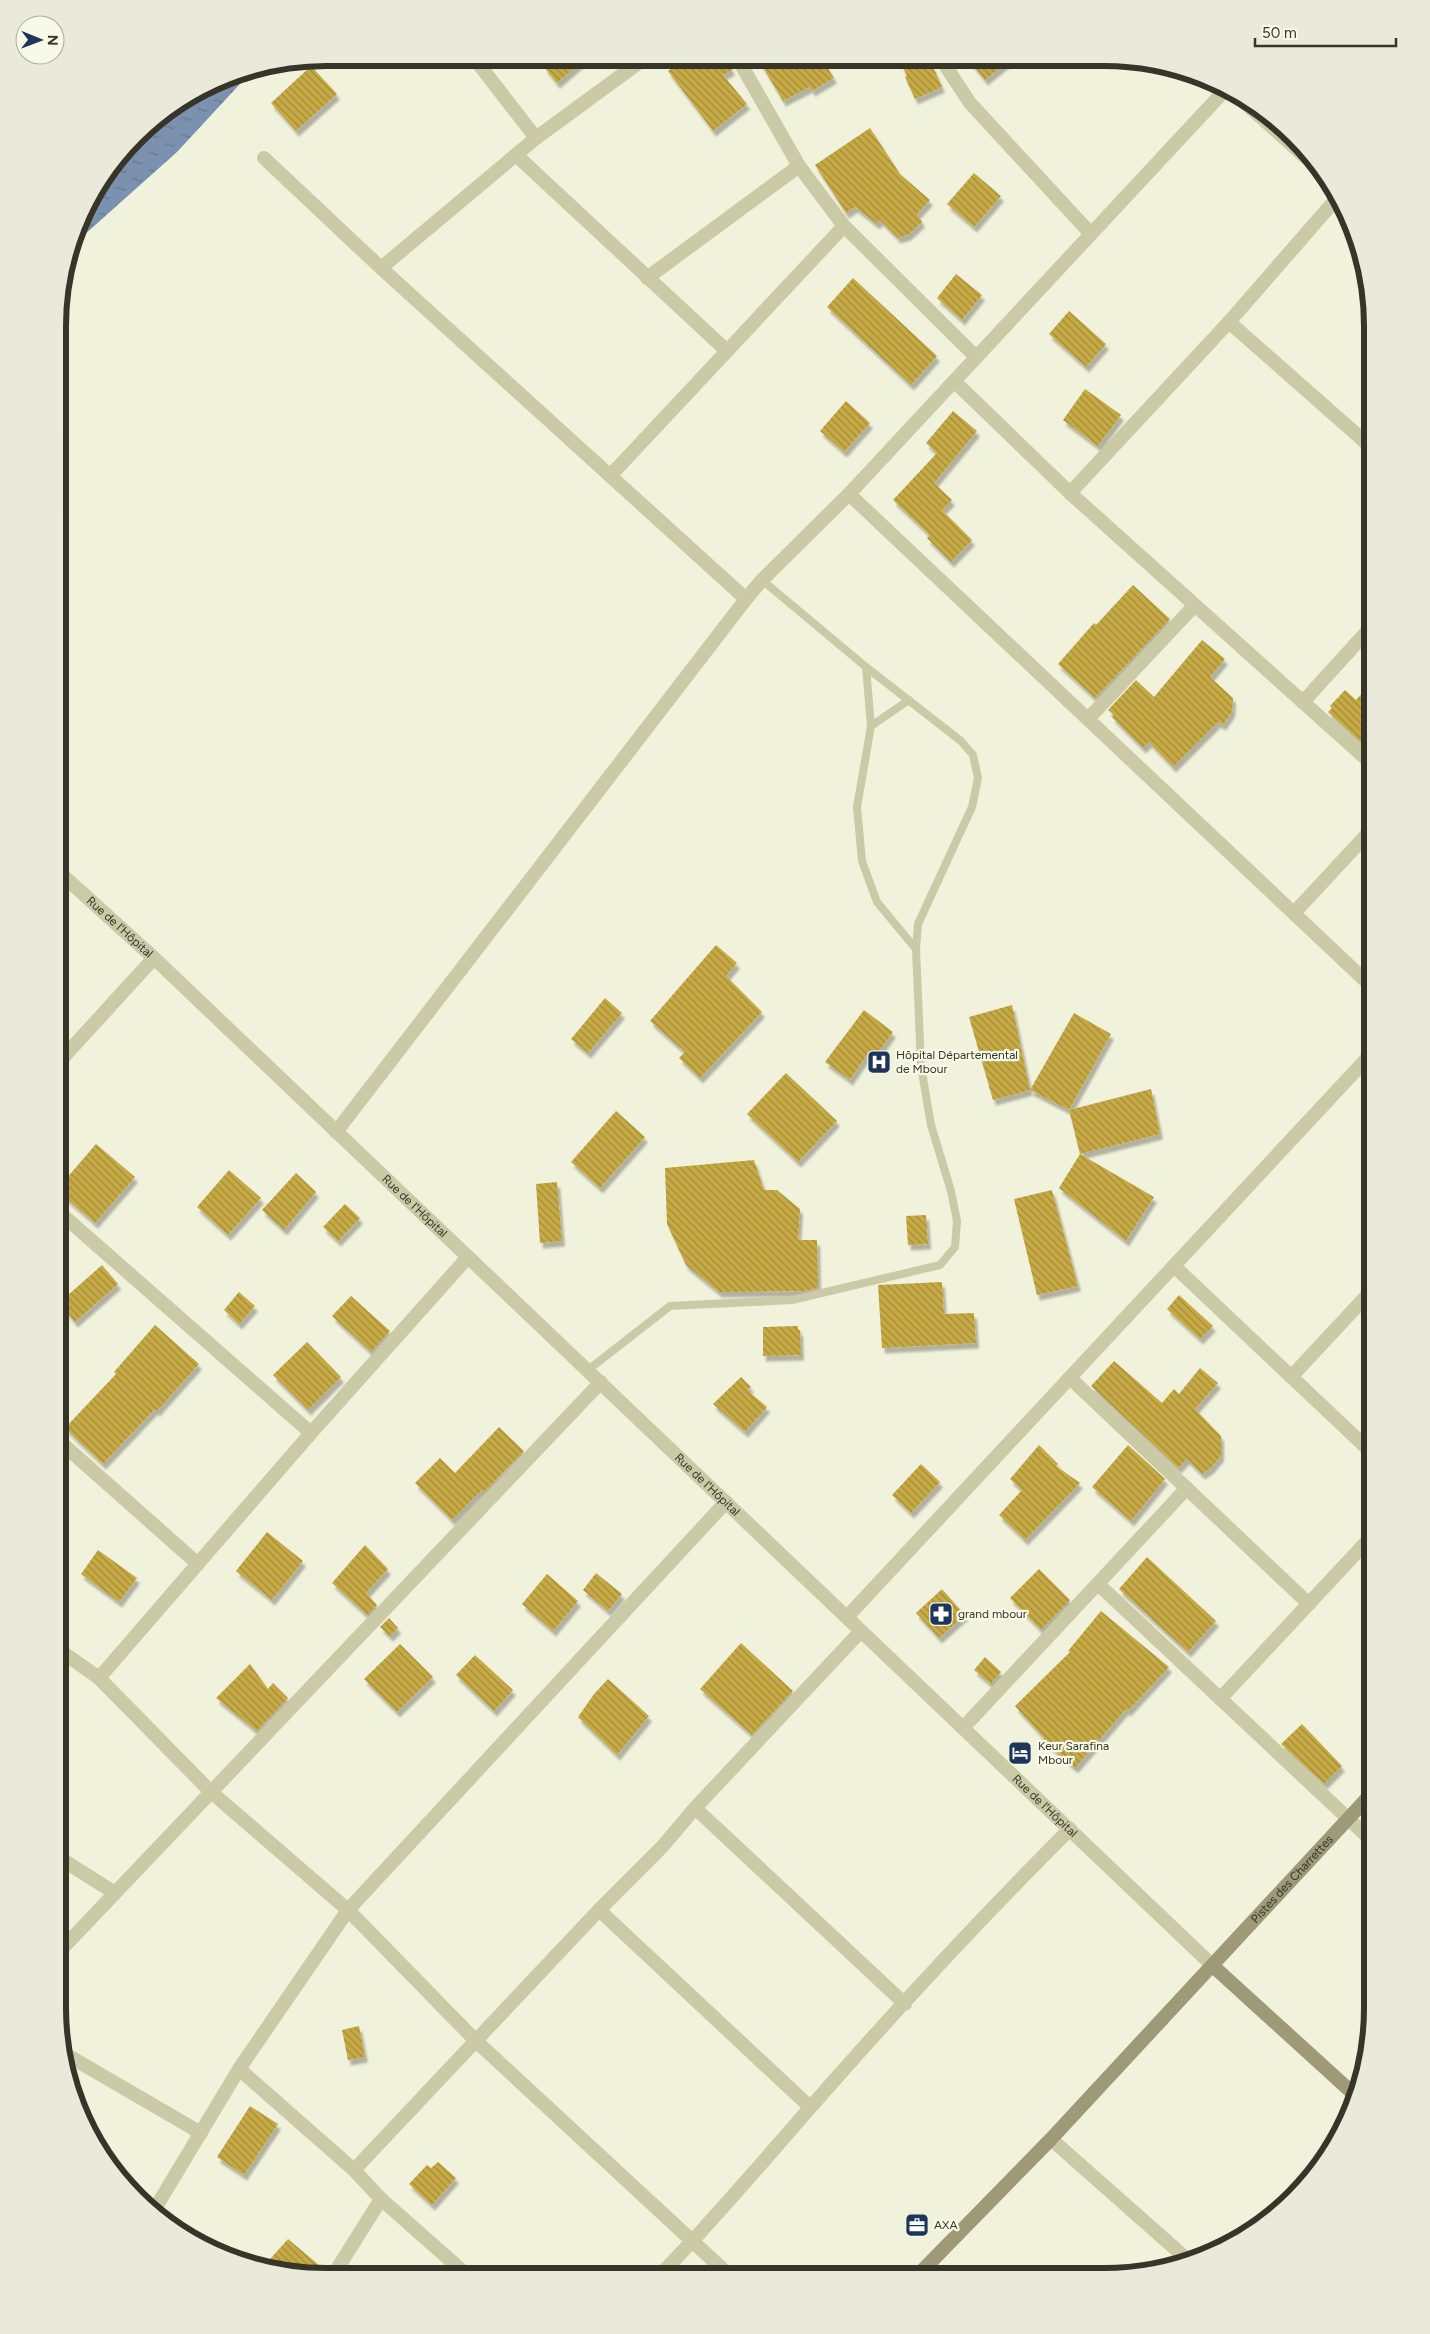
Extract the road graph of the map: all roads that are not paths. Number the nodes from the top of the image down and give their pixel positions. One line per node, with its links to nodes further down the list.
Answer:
1 (480, 66): 6 (street)
2 (634, 66): 6 (street)
3 (742, 66): 9 (street)
4 (946, 66): 12 (street)
5 (1221, 94): 12 (street)
6 (536, 138): 7 (street)
7 (516, 155): 13 (street); 14 (street)
8 (264, 158): 13 (street)
9 (799, 166): 11 (street); 14 (street)
10 (1333, 204): 15 (street)
11 (844, 226): 16 (street); 17 (street)
12 (1091, 234): 17 (street)
13 (381, 268): 20 (street)
14 (647, 278): 16 (street)
15 (1229, 322): 19 (street); 21 (street)
16 (727, 351): 20 (street)
17 (976, 357): 18 (street)
18 (955, 382): 21 (street); 22 (street)
19 (1364, 441)
20 (610, 476): 24 (street)
21 (1070, 493): 25 (street)
22 (849, 494): 23 (street); 30 (street)
23 (762, 580): 24 (street); 27 (lane)
24 (746, 599): 41 (street)
25 (1194, 606): 29 (street); 30 (street)
26 (1364, 635): 29 (street)
27 (866, 667): 28 (lane); 31 (lane)
28 (908, 700): 31 (lane); 36 (lane)
29 (1303, 702): 32 (street)
30 (1088, 719): 35 (street)
31 (871, 726): 36 (lane)
32 (1364, 757)
33 (1364, 839): 35 (street)
34 (66, 878): 37 (street, Rue de l'Hôpital)
35 (1294, 913): 38 (street)
36 (916, 949): 46 (lane)
37 (154, 958): 39 (street); 41 (street, Rue de l'Hôpital)
38 (1364, 979)
39 (66, 1054)
40 (1364, 1062): 44 (street)
41 (336, 1132): 43 (street, Rue de l'Hôpital)
42 (66, 1219): 50 (street)
43 (468, 1257): 46 (street, Rue de l'Hôpital); 50 (street)
44 (1174, 1266): 47 (street); 48 (street)
45 (1364, 1309): 47 (street)
46 (588, 1370): 49 (street, Rue de l'Hôpital)
47 (1291, 1377): 51 (street)
48 (1070, 1378): 53 (street); 59 (street)
49 (601, 1382): 54 (street, Rue de l'Hôpital); 65 (street)
50 (311, 1433): 56 (street)
51 (1364, 1445)
52 (66, 1447): 56 (street)
53 (1187, 1488): 57 (street); 58 (street)
54 (726, 1502): 59 (street, Rue de l'Hôpital); 73 (street)
55 (1364, 1545): 58 (street)
56 (198, 1564): 62 (street)
57 (1098, 1584): 63 (street); 64 (street)
58 (1309, 1604): 63 (street)
59 (847, 1617): 60 (street, Rue de l'Hôpital)
60 (861, 1630): 64 (street, Rue de l'Hôpital); 67 (street)
61 (66, 1655): 62 (street)
62 (99, 1678): 65 (street)
63 (1220, 1699): 68 (street)
64 (963, 1728): 69 (street, Rue de l'Hôpital)
65 (211, 1792): 72 (street); 73 (street)
66 (1364, 1802): 68 (main road, Pistes des Charrettes)
67 (695, 1808): 74 (street); 77 (street)
68 (1348, 1820): 70 (street); 76 (main road, Pistes des Charrettes)
69 (1070, 1829): 76 (street, Rue de l'Hôpital); 77 (street)
70 (1364, 1834)
71 (66, 1862): 72 (street)
72 (115, 1892): 75 (street)
73 (348, 1910): 78 (street); 80 (street)
74 (599, 1910): 78 (street); 82 (street)
75 (66, 1944)
76 (1213, 1966): 81 (main road, Rue de l'Hôpital); 84 (main road, Pistes des Charrettes)
77 (905, 2004): 82 (street)
78 (476, 2041): 85 (street); 88 (street)
79 (71, 2057): 83 (street)
80 (239, 2069): 83 (street); 85 (street)
81 (1350, 2091)
82 (810, 2108): 88 (street)
83 (200, 2133): 87 (street)
84 (1051, 2139): 89 (street); 94 (main road, Pistes des Charrettes)
85 (354, 2170): 86 (street)
86 (381, 2199): 90 (street); 91 (street)
87 (157, 2205)
88 (694, 2241): 92 (street); 93 (street)
89 (1183, 2255)
90 (338, 2268)
91 (457, 2268)
92 (667, 2268)
93 (721, 2268)
94 (925, 2268)

